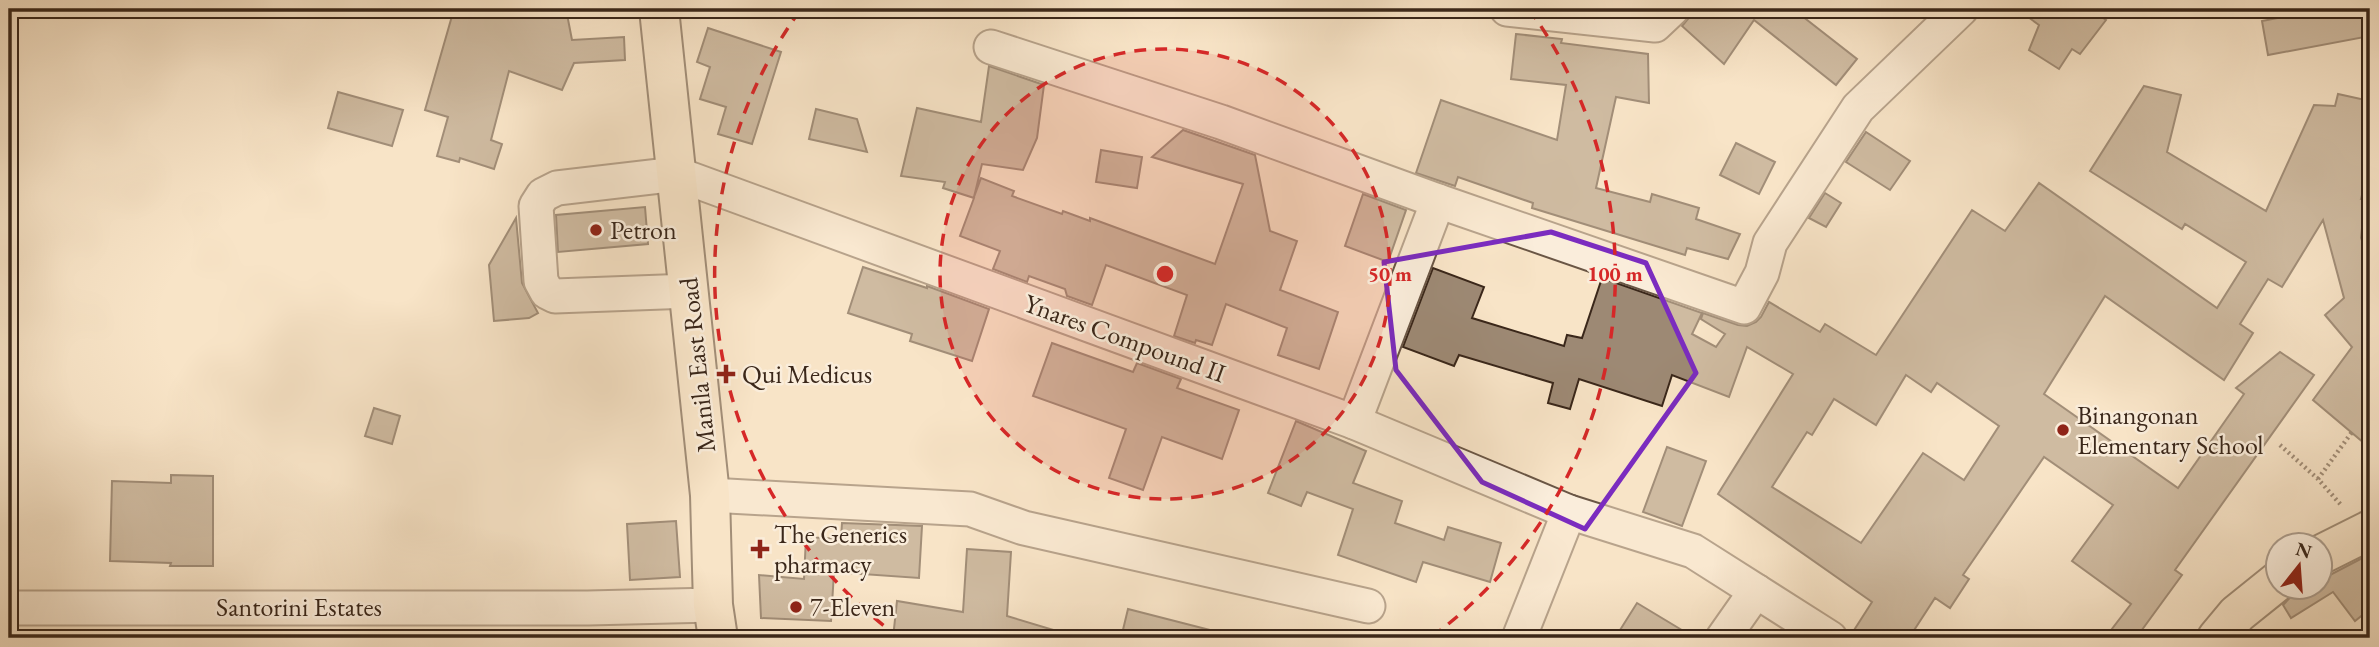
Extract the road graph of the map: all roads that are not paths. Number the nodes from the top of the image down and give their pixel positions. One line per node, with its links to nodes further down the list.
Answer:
1 (659, 9): 6 (main road, Manila East Road)
2 (1672, 9): 4 (street)
3 (1961, 9): 7 (street)
4 (1516, 10)
5 (991, 47): 7 (street)
6 (677, 174): 8 (main road, Manila East Road); 8 (street); 9 (street, Ynares Compound II)
7 (1438, 201): 9 (street)
8 (690, 291): 10 (main road, Manila East Road)
9 (1354, 422): 11 (street, Ynares Compound II)
10 (710, 495): 16 (street); 18 (main road, Manila East Road)
11 (1569, 512): 14 (street, Ynares Compound II); 19 (street)
12 (2370, 530): 13 (main road)
13 (2334, 548)
14 (1756, 591): 20 (street); 21 (street, Ynares Compound II)
15 (2264, 592): 22 (main road)
16 (1368, 606)
17 (9, 608): 18 (street, Santorini Estates)
18 (715, 621)
19 (1519, 638)
20 (1723, 638)
21 (1830, 638)
22 (2217, 638)

